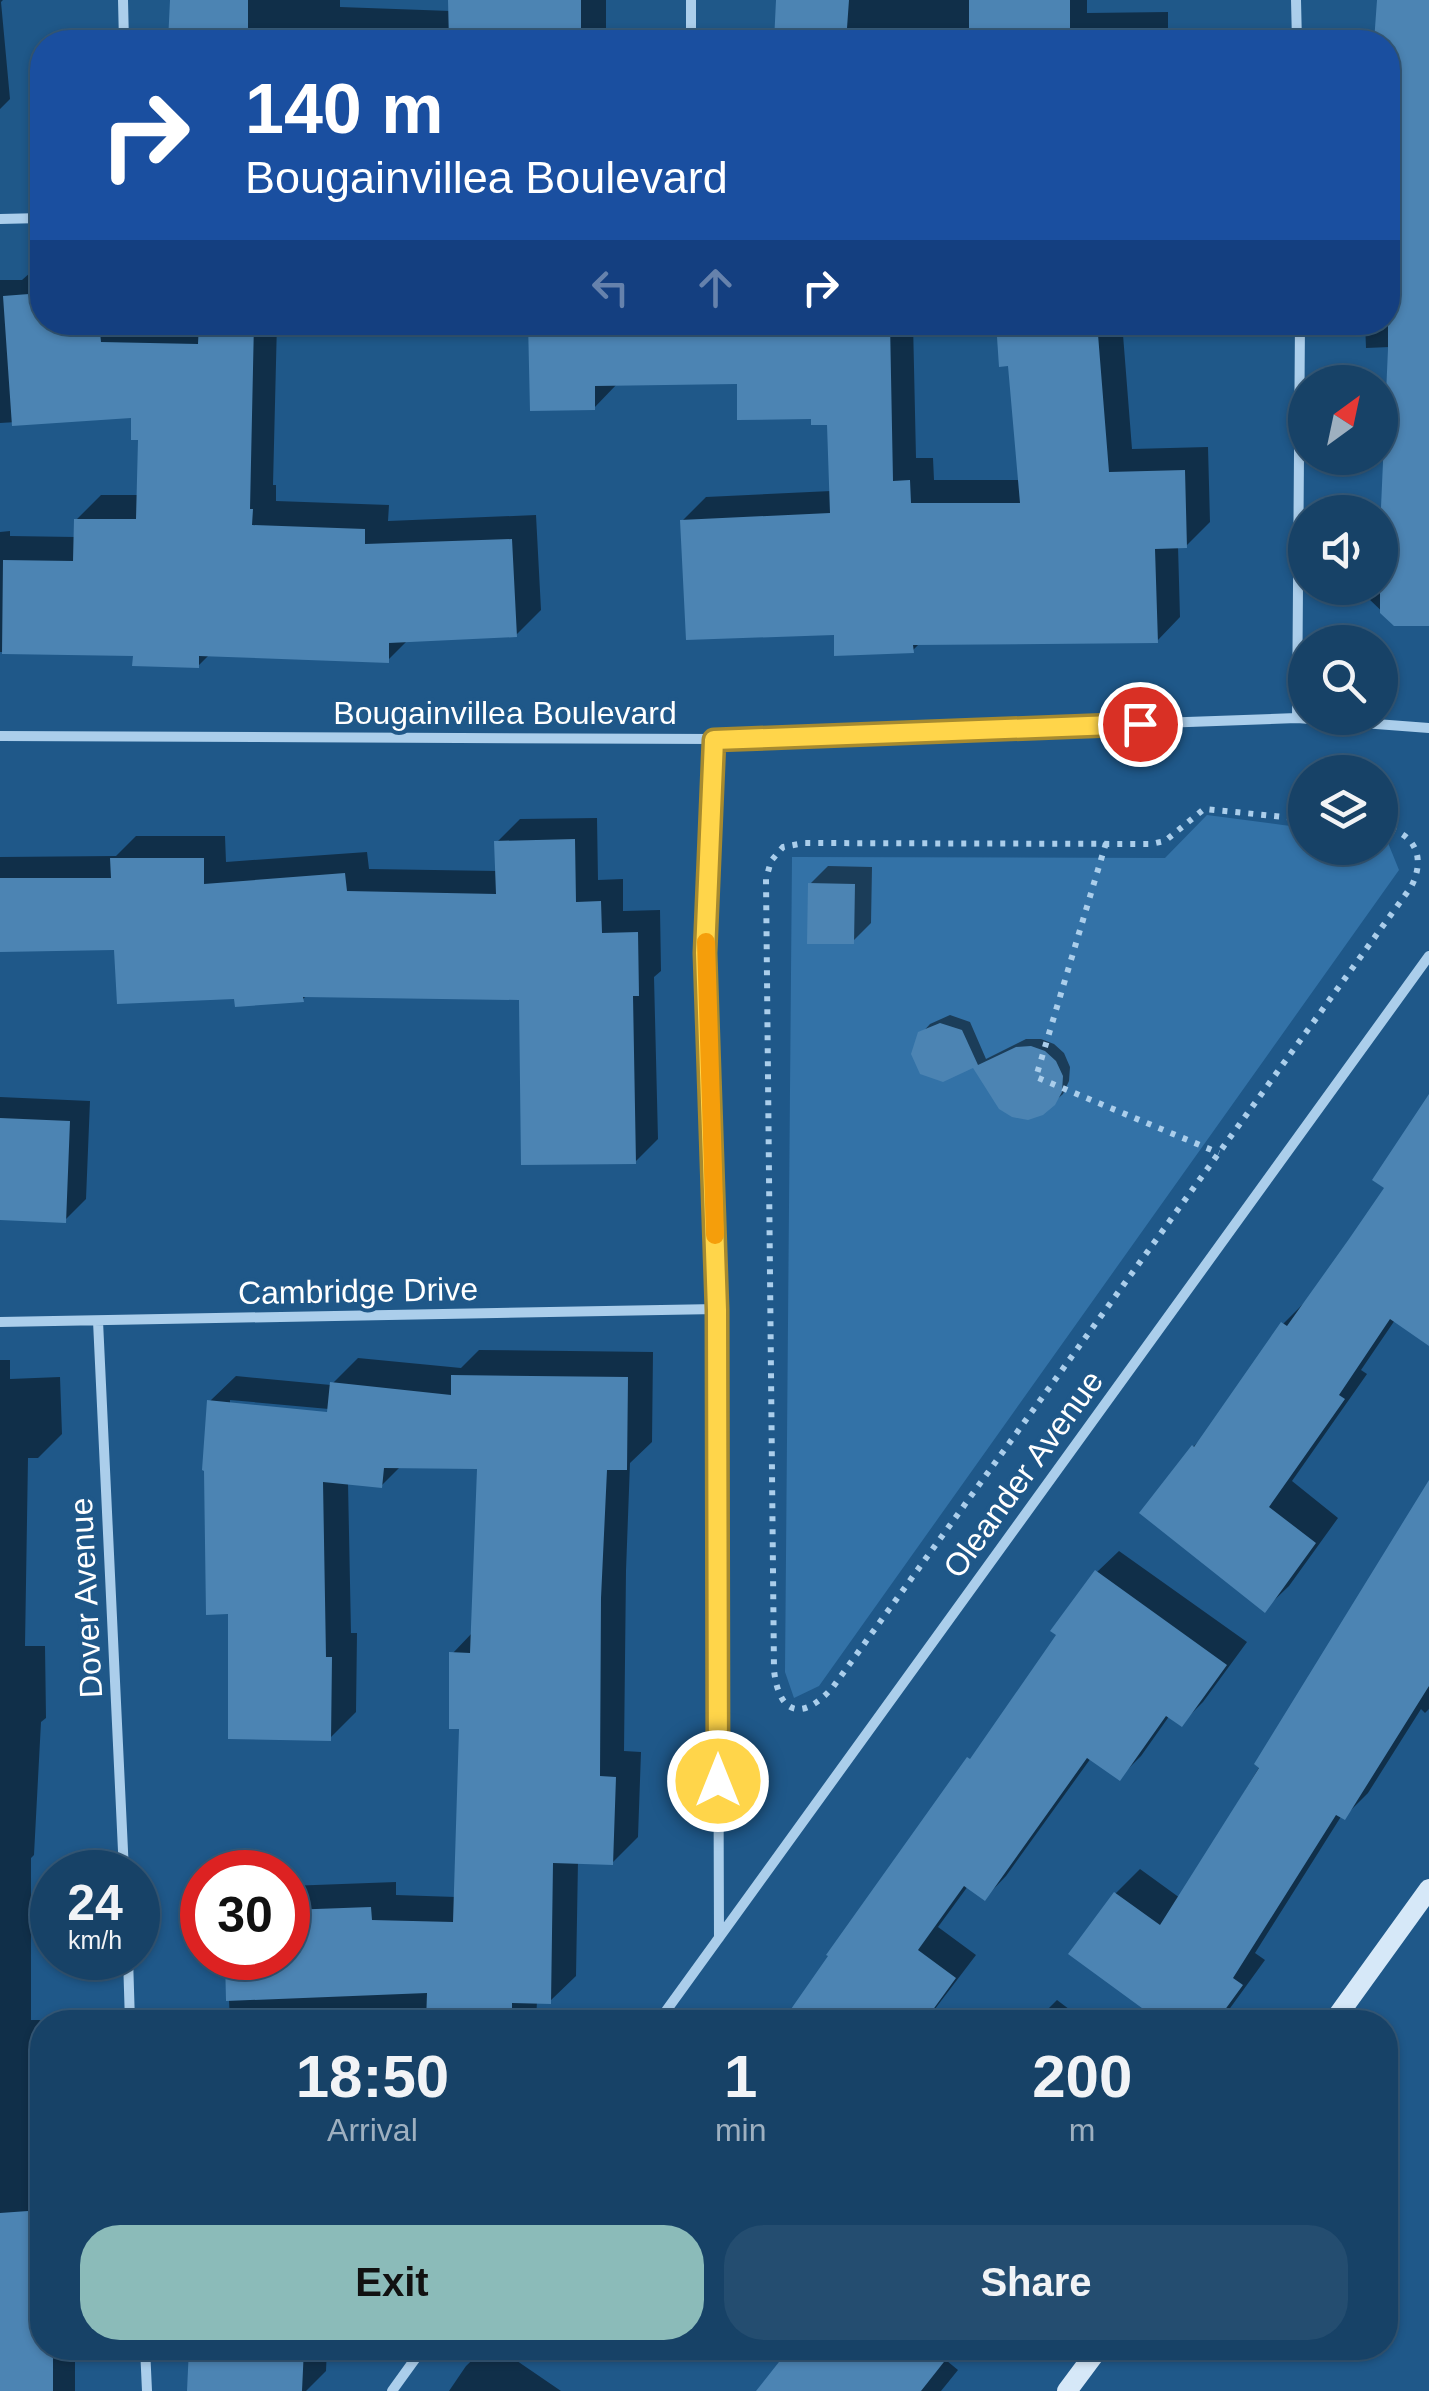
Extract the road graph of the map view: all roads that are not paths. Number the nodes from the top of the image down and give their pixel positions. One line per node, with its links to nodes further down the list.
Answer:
1 (123, 0): 4 (street)
2 (690, 0): 5 (street)
3 (1296, 0): 6 (street)
4 (124, 30)
5 (691, 30)
6 (1297, 30)
7 (30, 218): 8 (street)
8 (0, 219)
9 (1300, 335): 10 (street)
10 (1297, 625)
11 (1288, 718): 15 (street, Bougainvillea Boulevard)
12 (1398, 726): 13 (street, Bougainvillea Boulevard)
13 (1429, 728)
14 (0, 736): 15 (street, Bougainvillea Boulevard)
15 (714, 740): 17 (street)
16 (1429, 956): 22 (street, Oleander Avenue)
17 (717, 1310): 18 (street, Cambridge Drive); 22 (street)
18 (98, 1320): 19 (street, Cambridge Drive); 20 (street, Dover Avenue)
19 (0, 1322)
20 (123, 1850)
21 (1429, 1888): 26 (main road)
22 (719, 1938): 25 (street, Oleander Avenue)
23 (129, 1980): 24 (street)
24 (130, 2010)
25 (667, 2010)
26 (1342, 2010)
27 (146, 2360): 30 (street)
28 (414, 2360): 31 (street)
29 (1090, 2360): 32 (main road)
30 (147, 2391)
31 (392, 2391)
32 (1067, 2391)

